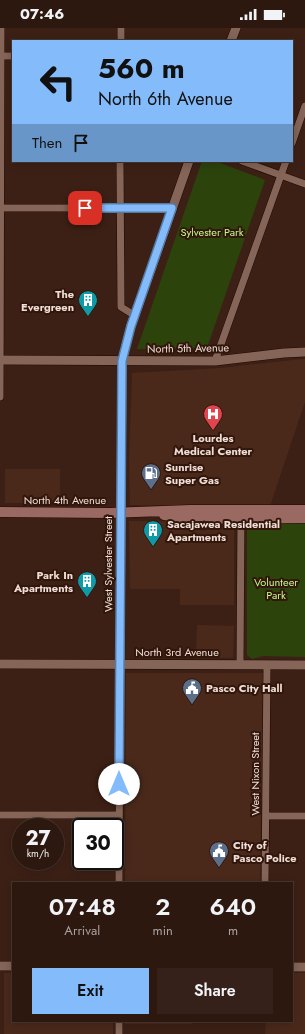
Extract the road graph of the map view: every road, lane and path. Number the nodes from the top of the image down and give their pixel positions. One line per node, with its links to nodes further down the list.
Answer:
1 (1, 28): 6 (street)
2 (121, 28): 4 (street)
3 (236, 28): 5 (street)
4 (121, 40)
5 (231, 40)
6 (0, 56): 7 (street); 16 (street)
7 (12, 56)
8 (305, 106): 9 (street)
9 (293, 140)
10 (120, 162): 17 (street)
11 (189, 162): 18 (street, West Sylvester Street)
12 (245, 162): 14 (street)
13 (286, 162): 14 (street)
14 (281, 175): 15 (street); 23 (street)
15 (305, 184)
16 (0, 208): 17 (street); 21 (street)
17 (120, 208): 18 (street); 19 (street)
18 (172, 208): 19 (street, West Sylvester Street)
19 (134, 315): 22 (street, West Sylvester Street)
20 (305, 352): 23 (street, North 5th Avenue)
21 (0, 360): 22 (street, North 5th Avenue); 24 (street)
22 (122, 361): 23 (street, North 5th Avenue); 27 (street, West Sylvester Street)
23 (215, 361)
24 (0, 397)
25 (305, 510): 28 (main road, North 4th Avenue)
26 (0, 512): 27 (main road, North 4th Avenue)
27 (120, 512): 28 (main road, North 4th Avenue); 31 (street, West Sylvester Street)
28 (241, 514): 29 (main road, North 4th Avenue); 32 (street)
29 (305, 518)
30 (0, 664): 31 (street, North 3rd Avenue)
31 (120, 664): 32 (street, North 3rd Avenue); 36 (street, West Sylvester Street)
32 (240, 665): 33 (street, North 3rd Avenue)
33 (267, 665): 34 (street, North 3rd Avenue); 37 (street, West Nixon Street)
34 (305, 665)
35 (0, 815): 36 (street)
36 (119, 815): 39 (street, West Sylvester Street)
37 (266, 816): 38 (street); 40 (street, West Nixon Street)
38 (305, 816)
39 (119, 882)
40 (265, 882)
41 (0, 966): 42 (street)
42 (12, 966)
43 (293, 967): 44 (street)
44 (305, 967)
45 (119, 1022): 46 (street)
46 (119, 1034)

